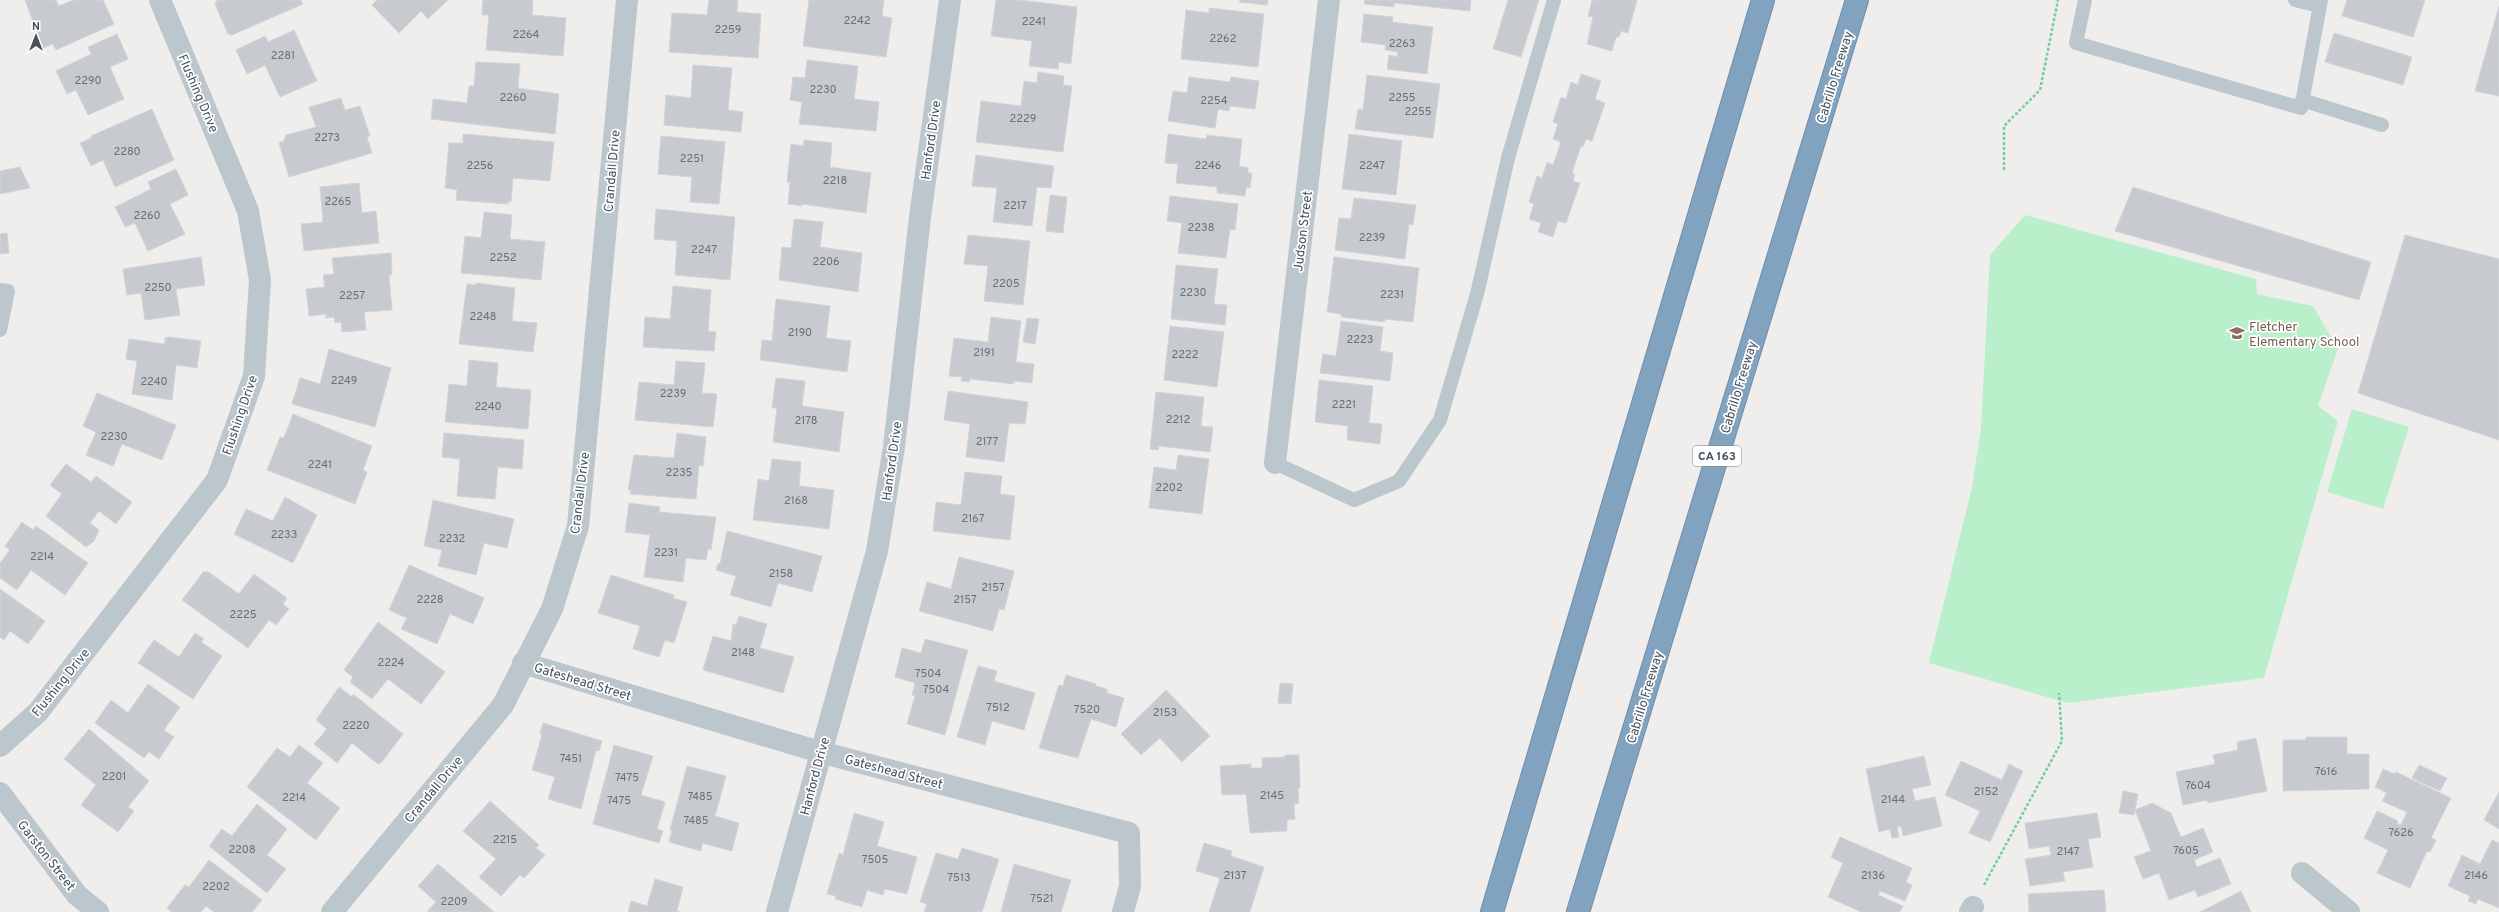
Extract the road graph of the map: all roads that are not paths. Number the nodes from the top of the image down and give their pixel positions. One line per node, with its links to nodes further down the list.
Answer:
1 (160, 0): 17 (street, Flushing Drive)
2 (627, 0): 16 (street, Crandall Drive)
3 (950, 0): 18 (street, Hanford Drive)
4 (1329, 0): 15 (street, Judson Street)
5 (1554, 0): 15 (lane)
6 (1763, 0): 25 (highway)
7 (1858, 0): 26 (highway, Cabrillo Freeway / CA 163)
8 (2085, 0): 11 (lane)
9 (2295, 0): 10 (lane)
10 (2320, 3): 11 (lane)
11 (2302, 100): 12 (lane)
12 (2382, 125)
13 (0, 290): 14 (lane)
14 (0, 330)
15 (1275, 463)
16 (523, 663): 18 (street, Gateshead Street); 22 (street, Crandall Drive)
17 (0, 746)
18 (820, 752): 23 (street, Hanford Drive); 24 (street, Gateshead Street)
19 (0, 793): 21 (street, Garston Street)
20 (2302, 872): 27 (street)
21 (98, 912)
22 (332, 912)
23 (777, 912)
24 (1123, 912)
25 (1492, 912)
26 (1578, 912)
27 (2349, 912)

